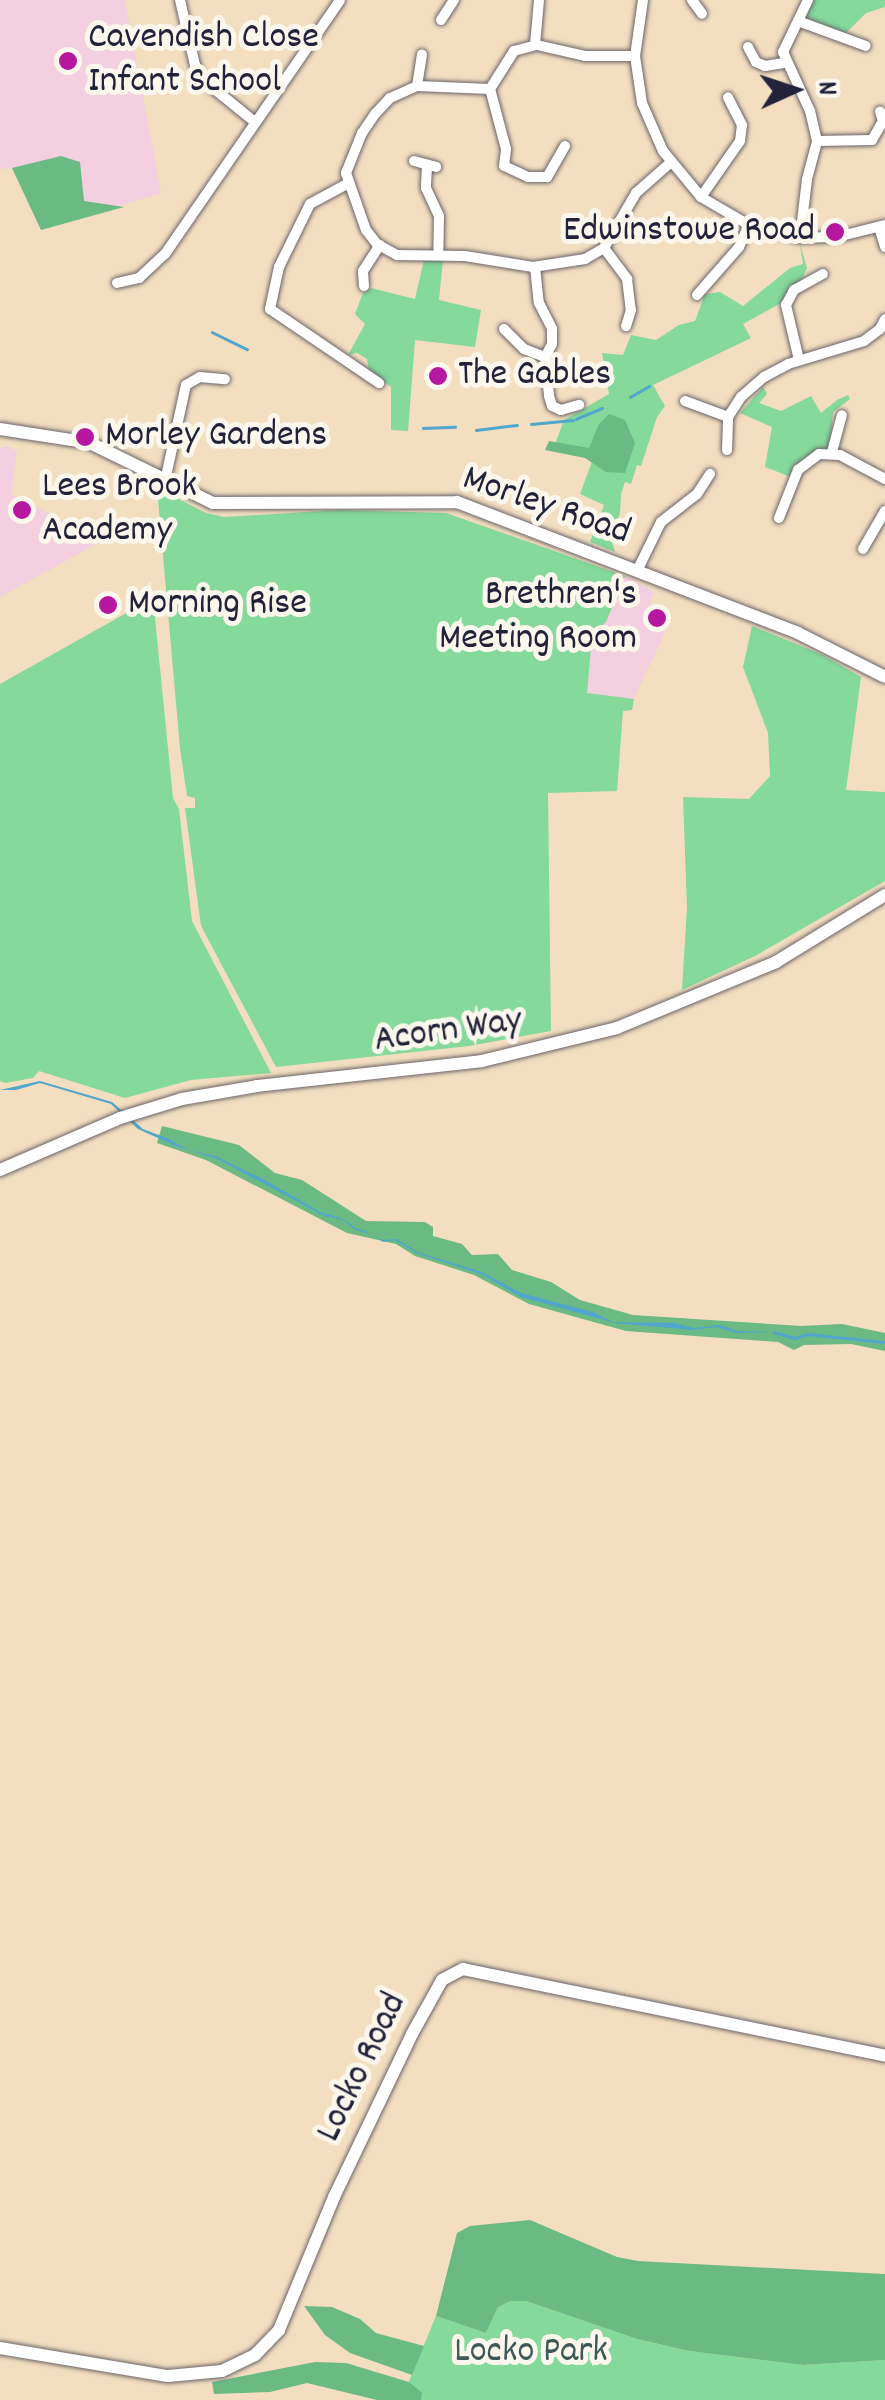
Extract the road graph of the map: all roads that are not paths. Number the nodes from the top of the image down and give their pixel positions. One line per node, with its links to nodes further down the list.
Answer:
1 (180, 0): 21 (street)
2 (340, 0): 21 (street)
3 (454, 0): 9 (street)
4 (539, 0): 11 (street)
5 (643, 0): 15 (street)
6 (692, 0): 8 (street)
7 (808, 0): 10 (street)
8 (702, 14)
9 (441, 20)
10 (798, 20): 12 (street); 16 (street)
11 (536, 45): 15 (street); 18 (street)
12 (866, 46)
13 (748, 47): 16 (street)
14 (422, 54): 17 (street)
15 (635, 56): 25 (street)
16 (784, 63): 22 (street)
17 (416, 86): 18 (street); 26 (street)
18 (490, 89): 23 (street)
19 (728, 96): 27 (street)
20 (880, 111): 22 (street)
21 (255, 122): 37 (street)
22 (817, 141): 30 (street)
23 (565, 146)
24 (414, 160): 34 (street)
25 (670, 163): 27 (street); 33 (street)
26 (348, 184): 31 (street); 46 (street)
27 (701, 197): 28 (street)
28 (749, 225): 30 (street); 39 (street)
29 (882, 226): 30 (street); 32 (street)
30 (800, 238)
31 (380, 245): 34 (street); 38 (street)
32 (885, 247)
33 (604, 248): 35 (street); 41 (street)
34 (438, 255): 35 (street)
35 (535, 267): 43 (street)
36 (823, 274): 44 (street)
37 (117, 282)
38 (364, 286)
39 (698, 296)
40 (885, 319): 44 (street)
41 (626, 326)
42 (504, 329): 43 (street)
43 (544, 357): 48 (street)
44 (799, 360): 50 (street)
45 (224, 379): 56 (street)
46 (379, 383)
47 (685, 401): 50 (street)
48 (579, 405)
49 (842, 414): 53 (street)
50 (728, 418): 52 (street)
51 (0, 429): 56 (street, Morley Road)
52 (727, 450)
53 (832, 452): 55 (street); 58 (street)
54 (710, 474): 60 (street)
55 (885, 479)
56 (165, 481): 60 (street, Morley Road)
57 (885, 510): 59 (street)
58 (780, 518)
59 (863, 549)
60 (637, 571): 61 (street, Morley Road)
61 (885, 677)
62 (885, 896): 63 (street, Acorn Way)
63 (0, 1170)
64 (885, 2056): 65 (street, Locko Road)
65 (0, 2348)

